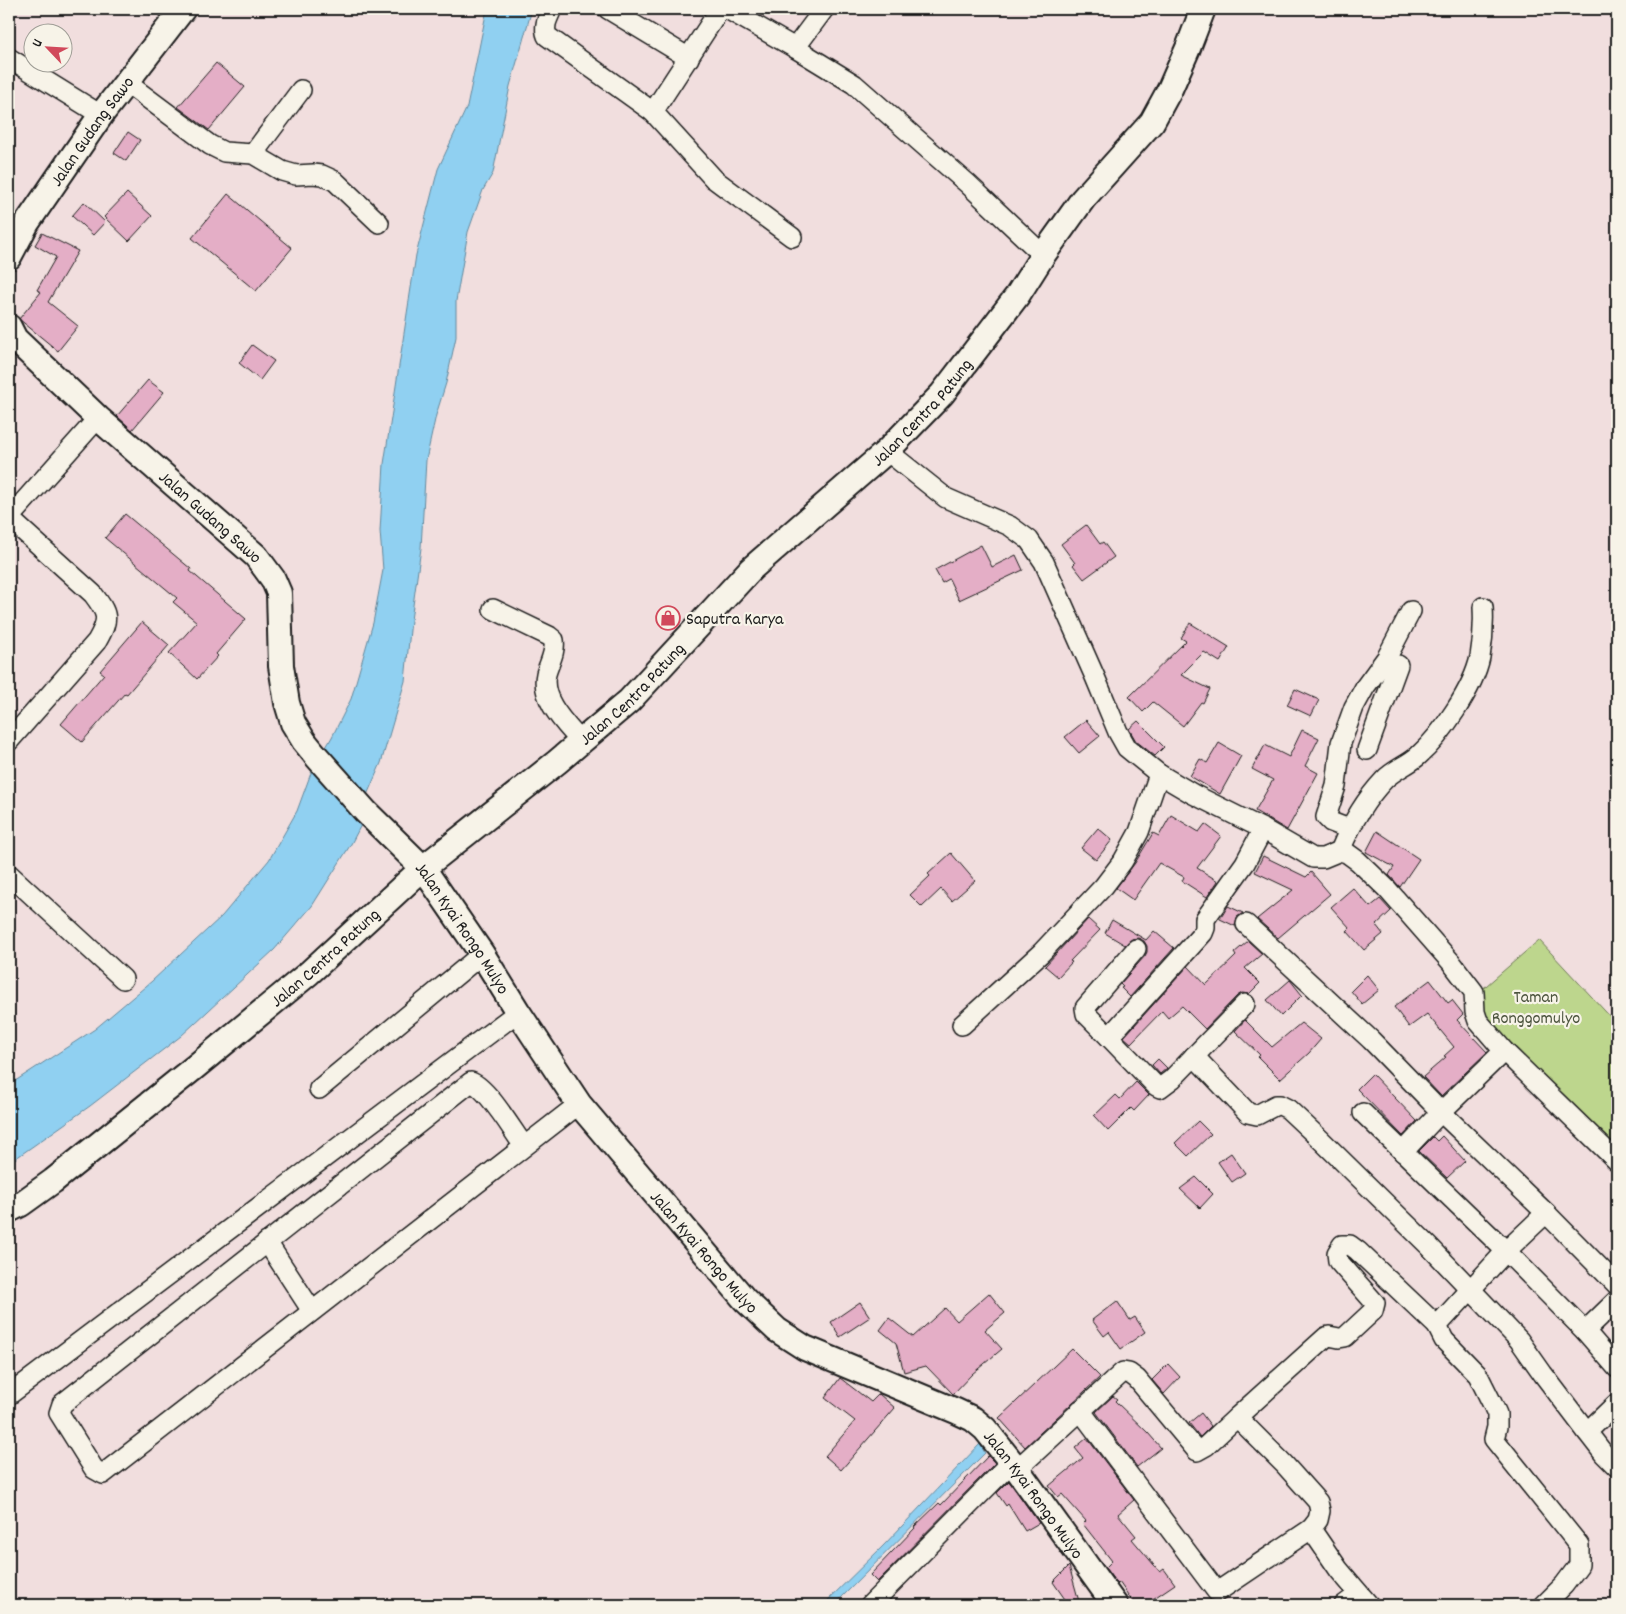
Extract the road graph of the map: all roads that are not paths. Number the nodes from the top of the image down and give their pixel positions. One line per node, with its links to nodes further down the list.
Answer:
1 (183, 9): 11 (street, Jalan Gudang Sawo)
2 (552, 9): 13 (street)
3 (608, 9): 10 (street)
4 (720, 9): 10 (street)
5 (727, 9): 8 (street)
6 (824, 9): 8 (street)
7 (1202, 9): 18 (street, Jalan Centra Patung)
8 (795, 48): 18 (street)
9 (9, 58): 14 (street)
10 (688, 58): 13 (street)
11 (127, 83): 14 (street, Jalan Gudang Sawo); 15 (street)
12 (301, 90): 15 (street)
13 (653, 112): 17 (street)
14 (101, 115): 19 (street, Jalan Gudang Sawo)
15 (252, 154): 16 (street)
16 (379, 223)
17 (792, 237)
18 (1043, 255): 22 (street, Jalan Centra Patung)
19 (9, 258)
20 (9, 327): 21 (street, Jalan Gudang Sawo)
21 (98, 418): 23 (street); 32 (street, Jalan Gudang Sawo)
22 (887, 451): 29 (street, Jalan Centra Patung); 31 (street)
23 (9, 518): 28 (street)
24 (1483, 607): 34 (street)
25 (493, 609): 29 (street)
26 (1411, 611): 34 (street)
27 (1398, 665): 30 (street)
28 (9, 741)
29 (580, 742): 36 (street, Jalan Centra Patung)
30 (1367, 750)
31 (1160, 774): 33 (street); 44 (street)
32 (366, 812): 36 (street, Jalan Kyai Rongo Mulyo)
33 (1262, 829): 35 (street); 45 (street)
34 (1349, 829): 35 (street)
35 (1340, 851): 46 (street)
36 (423, 868): 40 (street, Jalan Kyai Rongo Mulyo); 55 (street, Jalan Centra Patung)
37 (9, 874): 41 (street)
38 (1246, 924): 50 (street)
39 (1136, 949): 45 (street)
40 (482, 954): 43 (street, Jalan Kyai Rongo Mulyo); 48 (street)
41 (123, 978)
42 (1245, 1004): 47 (street)
43 (518, 1012): 49 (street, Jalan Kyai Rongo Mulyo); 66 (street)
44 (962, 1025)
45 (1109, 1037): 47 (street)
46 (1504, 1051): 50 (street); 54 (street)
47 (1194, 1056): 60 (street)
48 (319, 1089)
49 (579, 1104): 52 (street); 71 (street, Jalan Kyai Rongo Mulyo)
50 (1441, 1112): 53 (street); 56 (street)
51 (1362, 1113): 53 (street)
52 (524, 1146): 57 (street); 62 (street)
53 (1403, 1152): 58 (street)
54 (1617, 1161)
55 (9, 1210)
56 (1546, 1213): 58 (street); 59 (street)
57 (267, 1242): 62 (street); 62 (street)
58 (1506, 1251): 60 (street); 64 (street)
59 (1617, 1285)
60 (1471, 1290): 63 (street); 70 (street)
61 (1617, 1300): 64 (street)
62 (312, 1311)
63 (1437, 1326): 69 (street); 79 (street)
64 (1585, 1331): 65 (street)
65 (1617, 1368)
66 (9, 1395)
67 (1617, 1403): 70 (street)
68 (1080, 1410): 69 (street); 71 (street); 74 (street)
69 (1238, 1417): 73 (street)
70 (1587, 1432): 72 (street)
71 (1015, 1465): 76 (street); 77 (street, Jalan Kyai Rongo Mulyo)
72 (1617, 1467)
73 (1312, 1529): 74 (street); 75 (street)
74 (1222, 1598)
75 (1364, 1600): 78 (street)
76 (870, 1605)
77 (1115, 1605)
78 (1344, 1605)
79 (1544, 1605)

